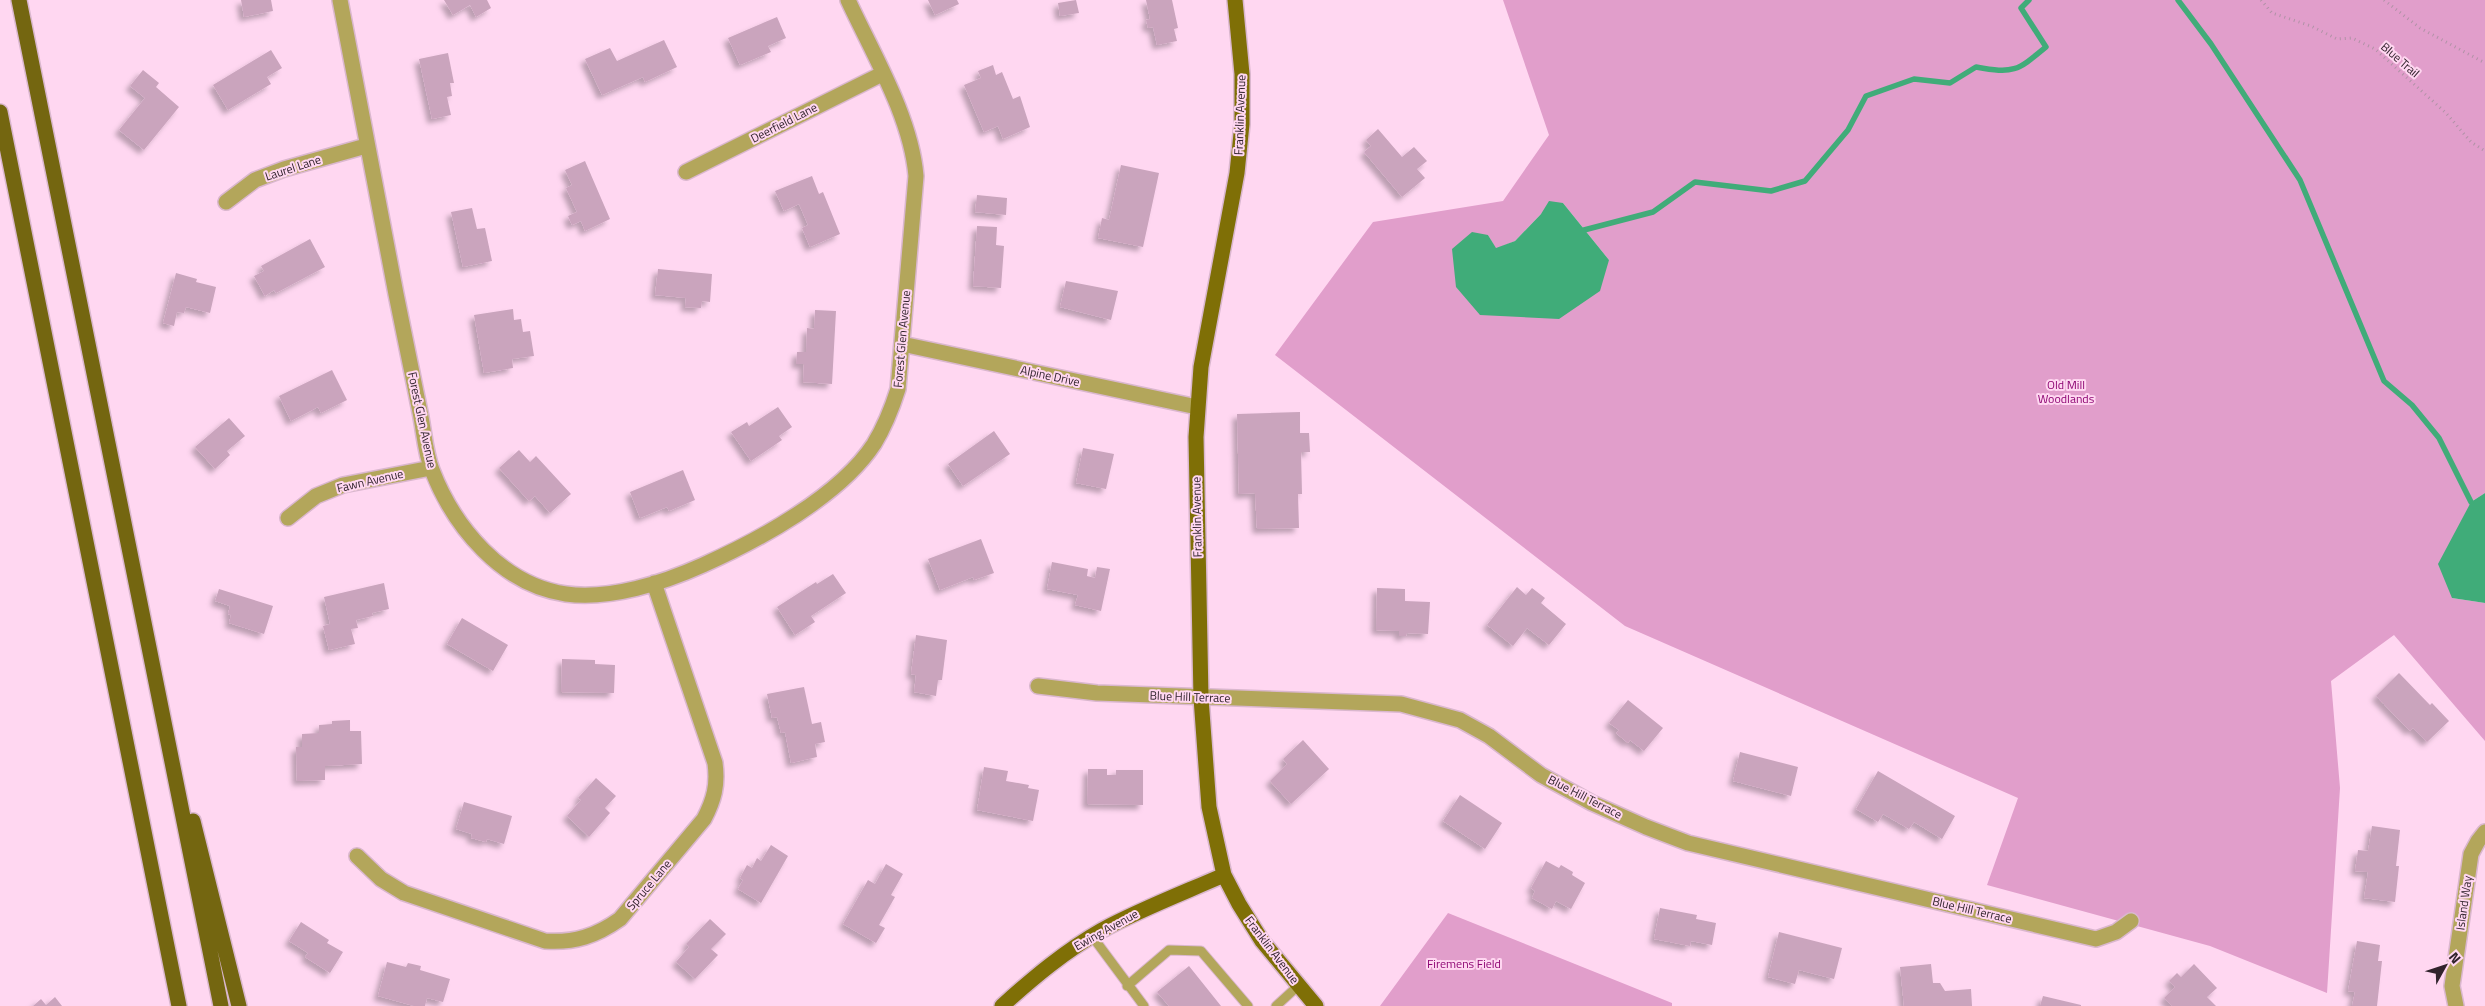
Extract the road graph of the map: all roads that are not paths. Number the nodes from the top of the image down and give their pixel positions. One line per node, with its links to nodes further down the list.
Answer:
1 (19, 0): 15 (highway)
2 (340, 0): 7 (street, Forest Glen Avenue)
3 (848, 0): 5 (street, Forest Glen Avenue)
4 (1234, 0): 11 (main road, Franklin Avenue)
5 (882, 74): 8 (street, Deerfield Lane); 10 (street, Forest Glen Avenue)
6 (0, 112): 25 (highway)
7 (366, 146): 9 (street, Laurel Lane); 12 (street, Forest Glen Avenue)
8 (686, 172)
9 (226, 202)
10 (902, 344): 11 (street, Alpine Drive); 14 (street, Forest Glen Avenue)
11 (1197, 407): 17 (main road, Franklin Avenue)
12 (431, 468): 13 (street, Fawn Avenue); 14 (street, Forest Glen Avenue)
13 (288, 518)
14 (654, 583): 19 (street, Spruce Lane)
15 (145, 628): 26 (highway); 27 (highway)
16 (1038, 686): 17 (street, Blue Hill Terrace)
17 (1201, 698): 20 (main road, Franklin Avenue); 21 (street, Blue Hill Terrace)
18 (2485, 832): 33 (street, Island Way)
19 (356, 856)
20 (1224, 875): 22 (main road, Ewing Avenue); 24 (main road, Franklin Avenue)
21 (2131, 921)
22 (1092, 936): 23 (lane); 28 (main road, Ewing Avenue)
23 (1128, 986): 29 (lane); 30 (lane)
24 (1299, 986): 31 (lane); 32 (main road, Franklin Avenue)
25 (179, 1006)
26 (221, 1006)
27 (239, 1006)
28 (1002, 1006)
29 (1144, 1006)
30 (1248, 1006)
31 (1276, 1006)
32 (1316, 1006)
33 (2456, 1006)

